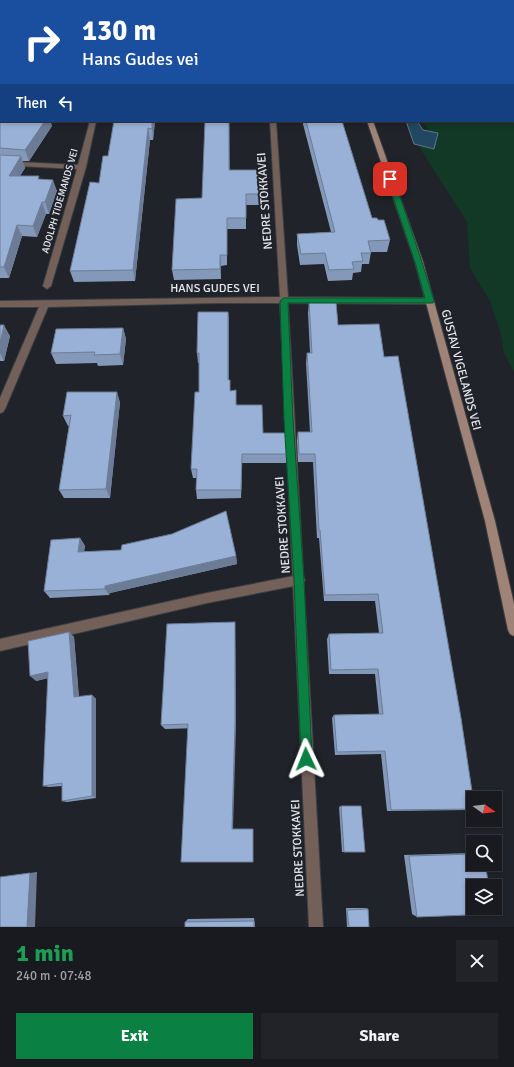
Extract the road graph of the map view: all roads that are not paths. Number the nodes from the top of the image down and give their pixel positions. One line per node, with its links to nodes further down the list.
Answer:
1 (93, 122): 5 (street, ADOLPH TIDEMANDS VEI)
2 (273, 122): 7 (street, NEDRE STOKKAVEI)
3 (370, 122): 8 (main road, GUSTAV VIGELANDS VEI)
4 (0, 163): 5 (street)
5 (82, 167): 6 (street, ADOLPH TIDEMANDS VEI)
6 (48, 286)
7 (284, 301): 8 (street, HANS GUDES VEI); 10 (street, HANS GUDES VEI); 12 (street, NEDRE STOKKAVEI)
8 (430, 301): 13 (main road, GUSTAV VIGELANDS VEI)
9 (0, 304): 10 (street, HANS GUDES VEI)
10 (45, 304): 11 (street)
11 (0, 409)
12 (299, 580): 14 (street); 15 (street, NEDRE STOKKAVEI)
13 (514, 630)
14 (0, 645)
15 (316, 927)

